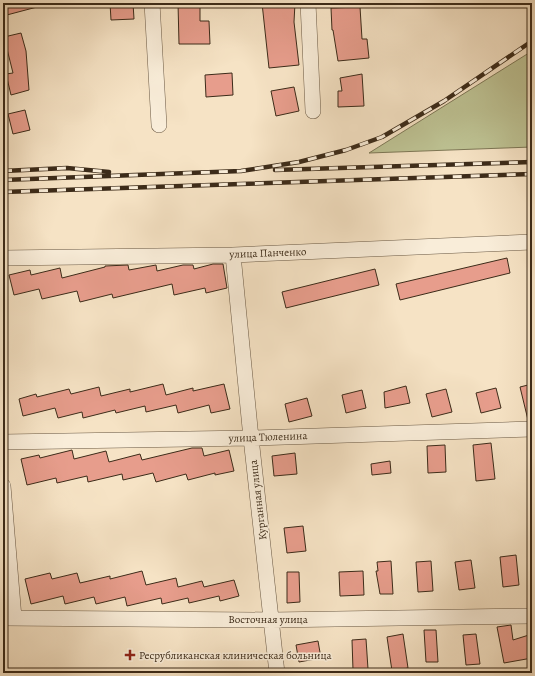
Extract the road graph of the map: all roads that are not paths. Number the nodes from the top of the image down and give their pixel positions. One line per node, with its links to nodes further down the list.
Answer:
1 (152, 3): 4 (street)
2 (308, 3): 3 (street)
3 (313, 111)
4 (159, 125)
5 (532, 242): 6 (street, улица Панченко)
6 (233, 255): 7 (street, улица Панченко); 9 (street, Курганная улица)
7 (3, 258)
8 (532, 429): 9 (street, улица Тюленина)
9 (251, 438): 10 (street, улица Тюленина); 14 (street, Курганная улица)
10 (3, 442)
11 (3, 486): 13 (street)
12 (532, 616): 14 (street, Восточная улица)
13 (8, 618): 14 (street, Восточная улица)
14 (272, 620): 15 (street, Курганная улица)
15 (278, 673)

